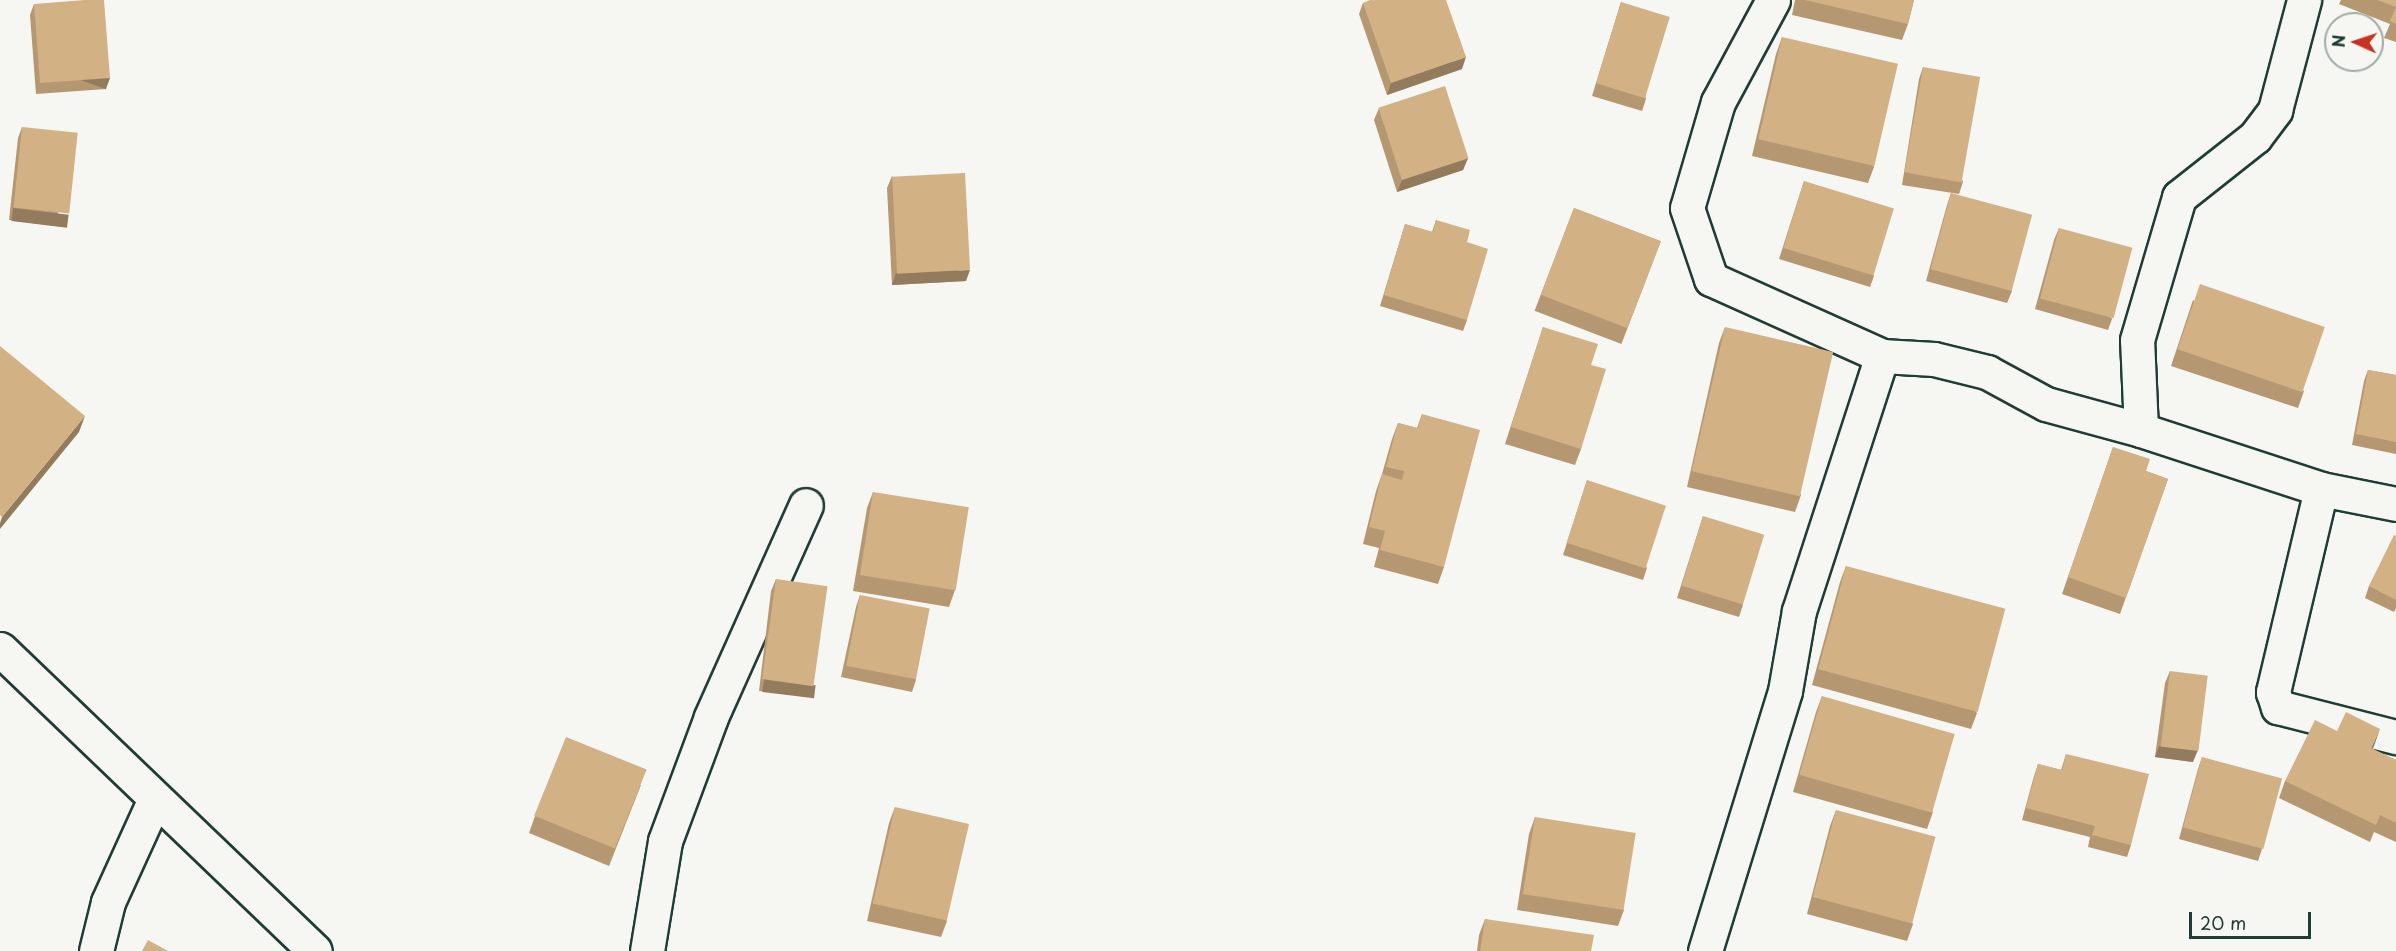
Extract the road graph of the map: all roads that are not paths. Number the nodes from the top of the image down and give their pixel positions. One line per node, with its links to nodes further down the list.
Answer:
1 (1773, 0): 3 (street)
2 (2304, 0): 4 (street)
3 (1882, 356): 4 (street); 14 (street)
4 (2141, 430): 5 (street)
5 (2321, 489): 6 (street); 9 (street)
6 (2396, 504)
7 (806, 505): 13 (street)
8 (0, 649): 10 (street)
9 (2396, 737)
10 (155, 799): 11 (street); 12 (street)
11 (96, 951)
12 (315, 951)
13 (646, 951)
14 (1706, 951)

